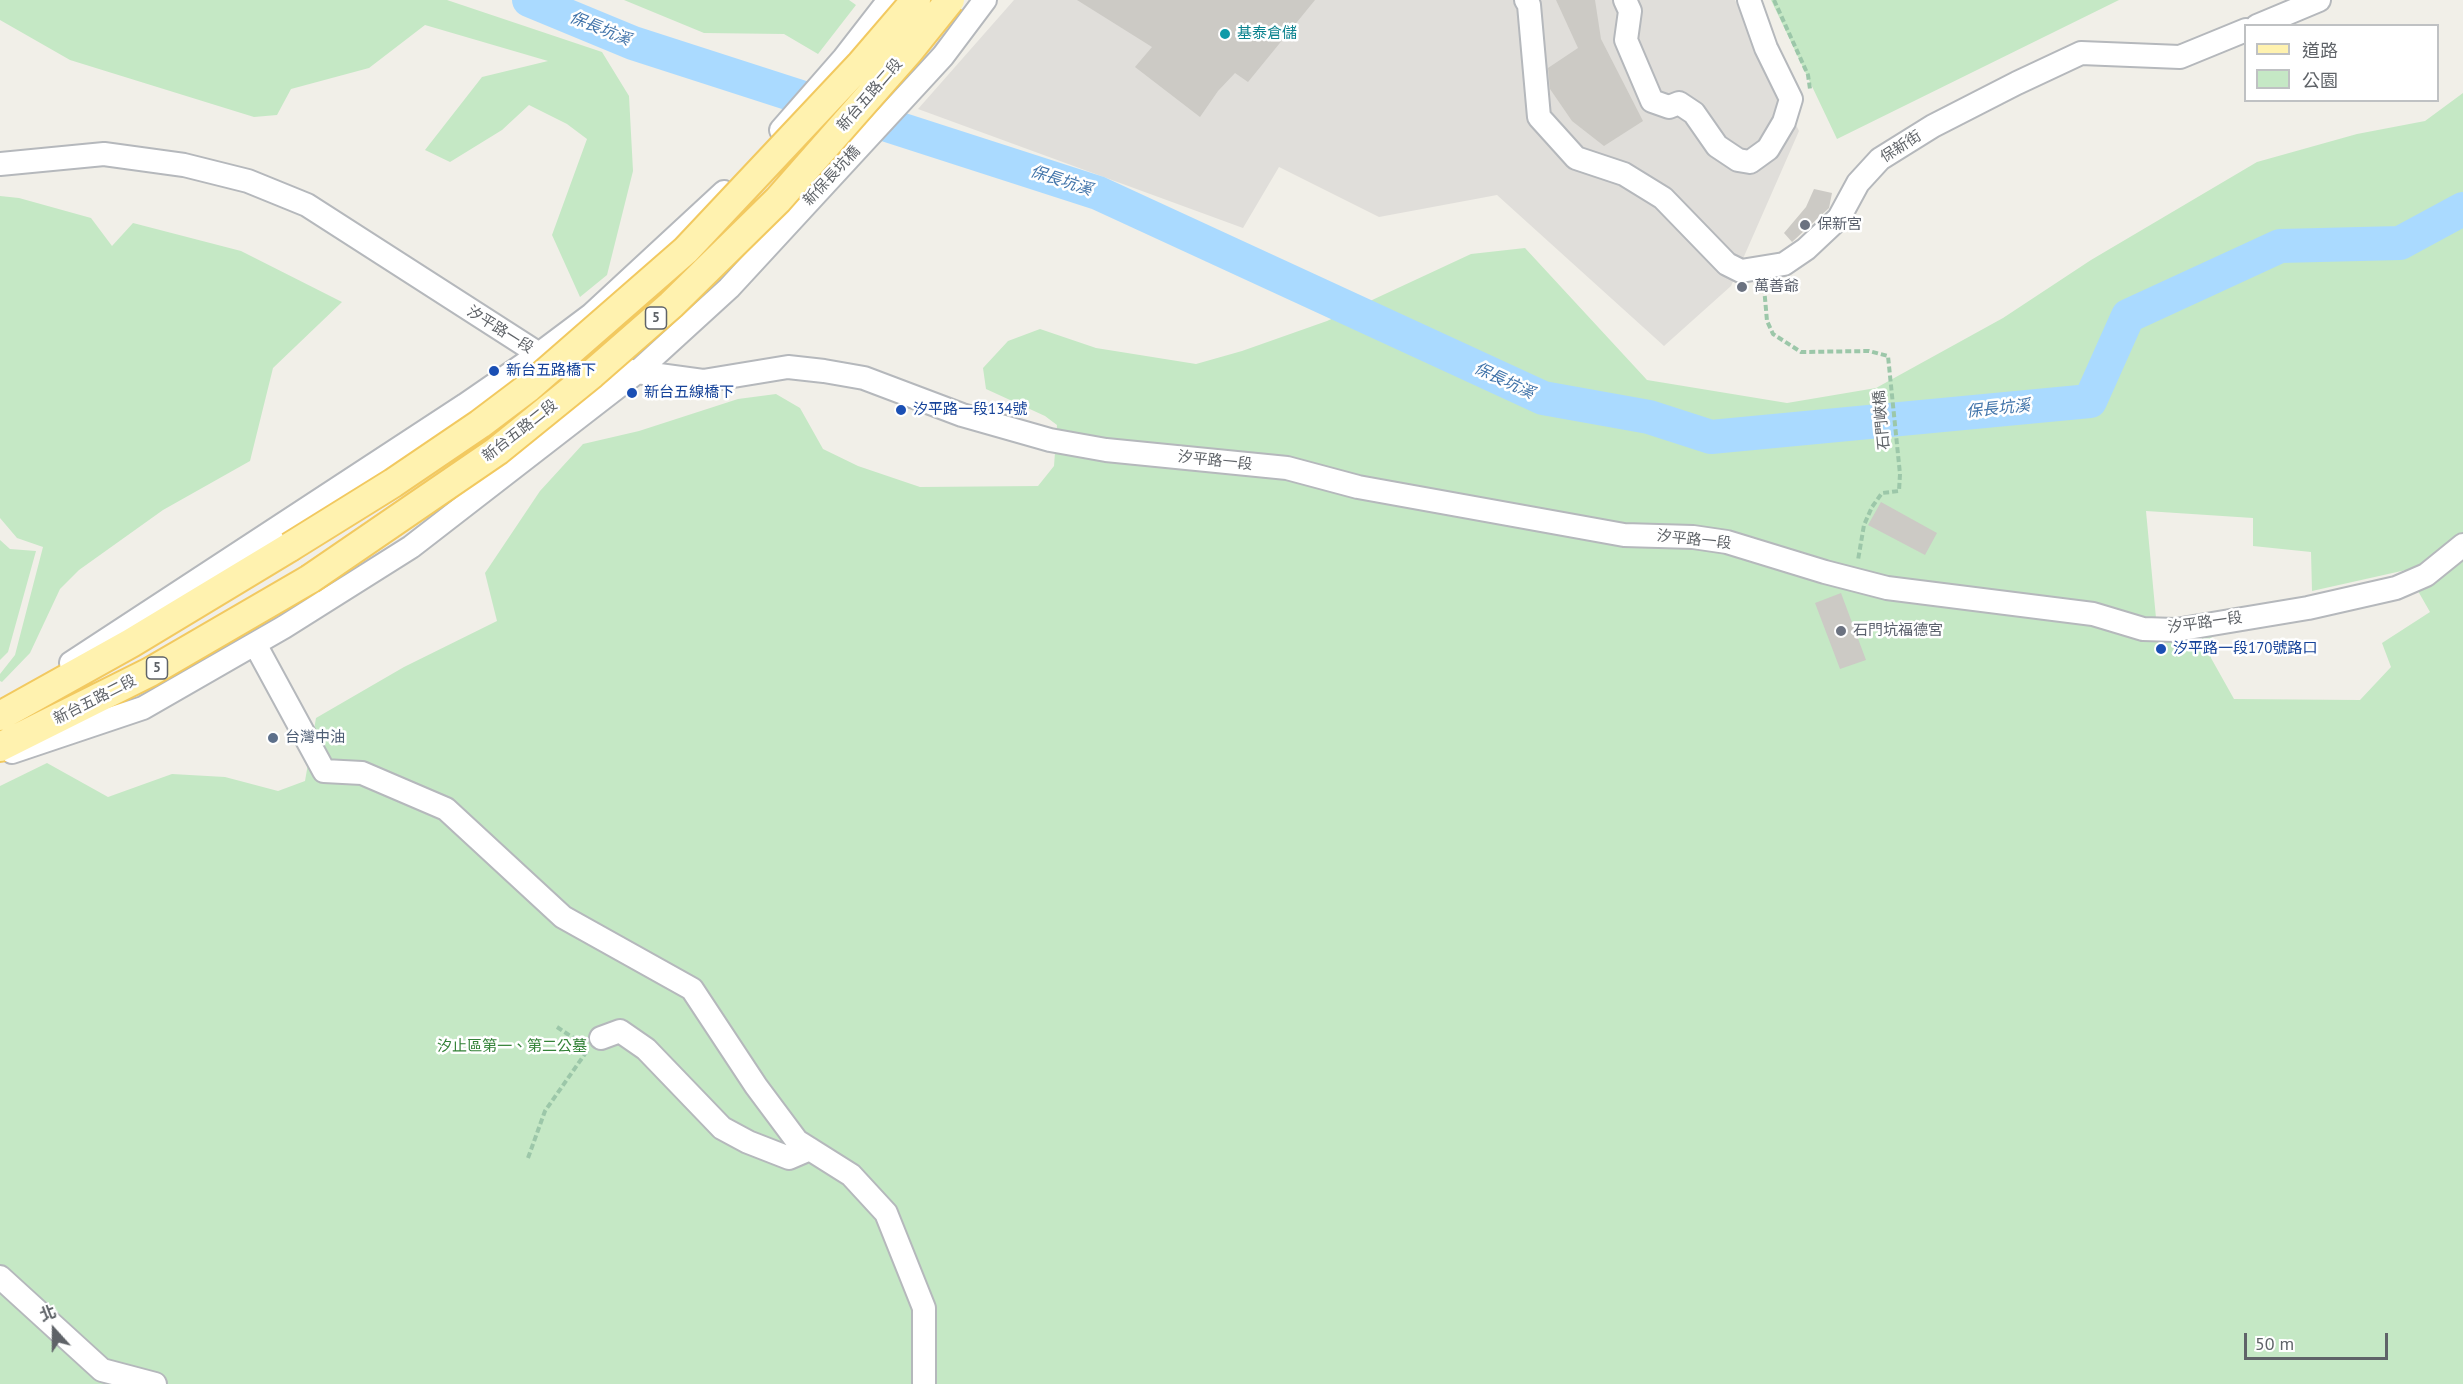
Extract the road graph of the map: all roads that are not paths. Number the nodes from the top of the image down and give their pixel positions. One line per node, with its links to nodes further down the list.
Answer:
1 (889, 0): 12 (street)
2 (916, 0): 17 (main road, 新台五路二段 / 5, bridge)
3 (950, 0): 18 (main road, 新台五路二段 / 5, bridge)
4 (985, 0): 13 (street, 新保長坑橋)
5 (1526, 0): 10 (street, 保新街)
6 (1625, 0): 7 (street)
7 (1749, 0)
8 (2319, 0): 9 (street)
9 (2262, 24)
10 (2244, 31)
11 (0, 164): 12 (street, 汐平路一段)
12 (538, 354): 13 (street, 汐平路一段); 16 (street)
13 (637, 372): 14 (street, 汐平路一段); 15 (street, 新保長坑橋)
14 (2463, 545)
15 (255, 644): 19 (street, 新保長坑橋); 21 (street)
16 (0, 710)
17 (0, 716)
18 (0, 747)
19 (0, 756)
20 (595, 1043): 21 (street)
21 (810, 1149): 24 (street)
22 (0, 1277): 23 (street)
23 (155, 1384)
24 (924, 1384)

